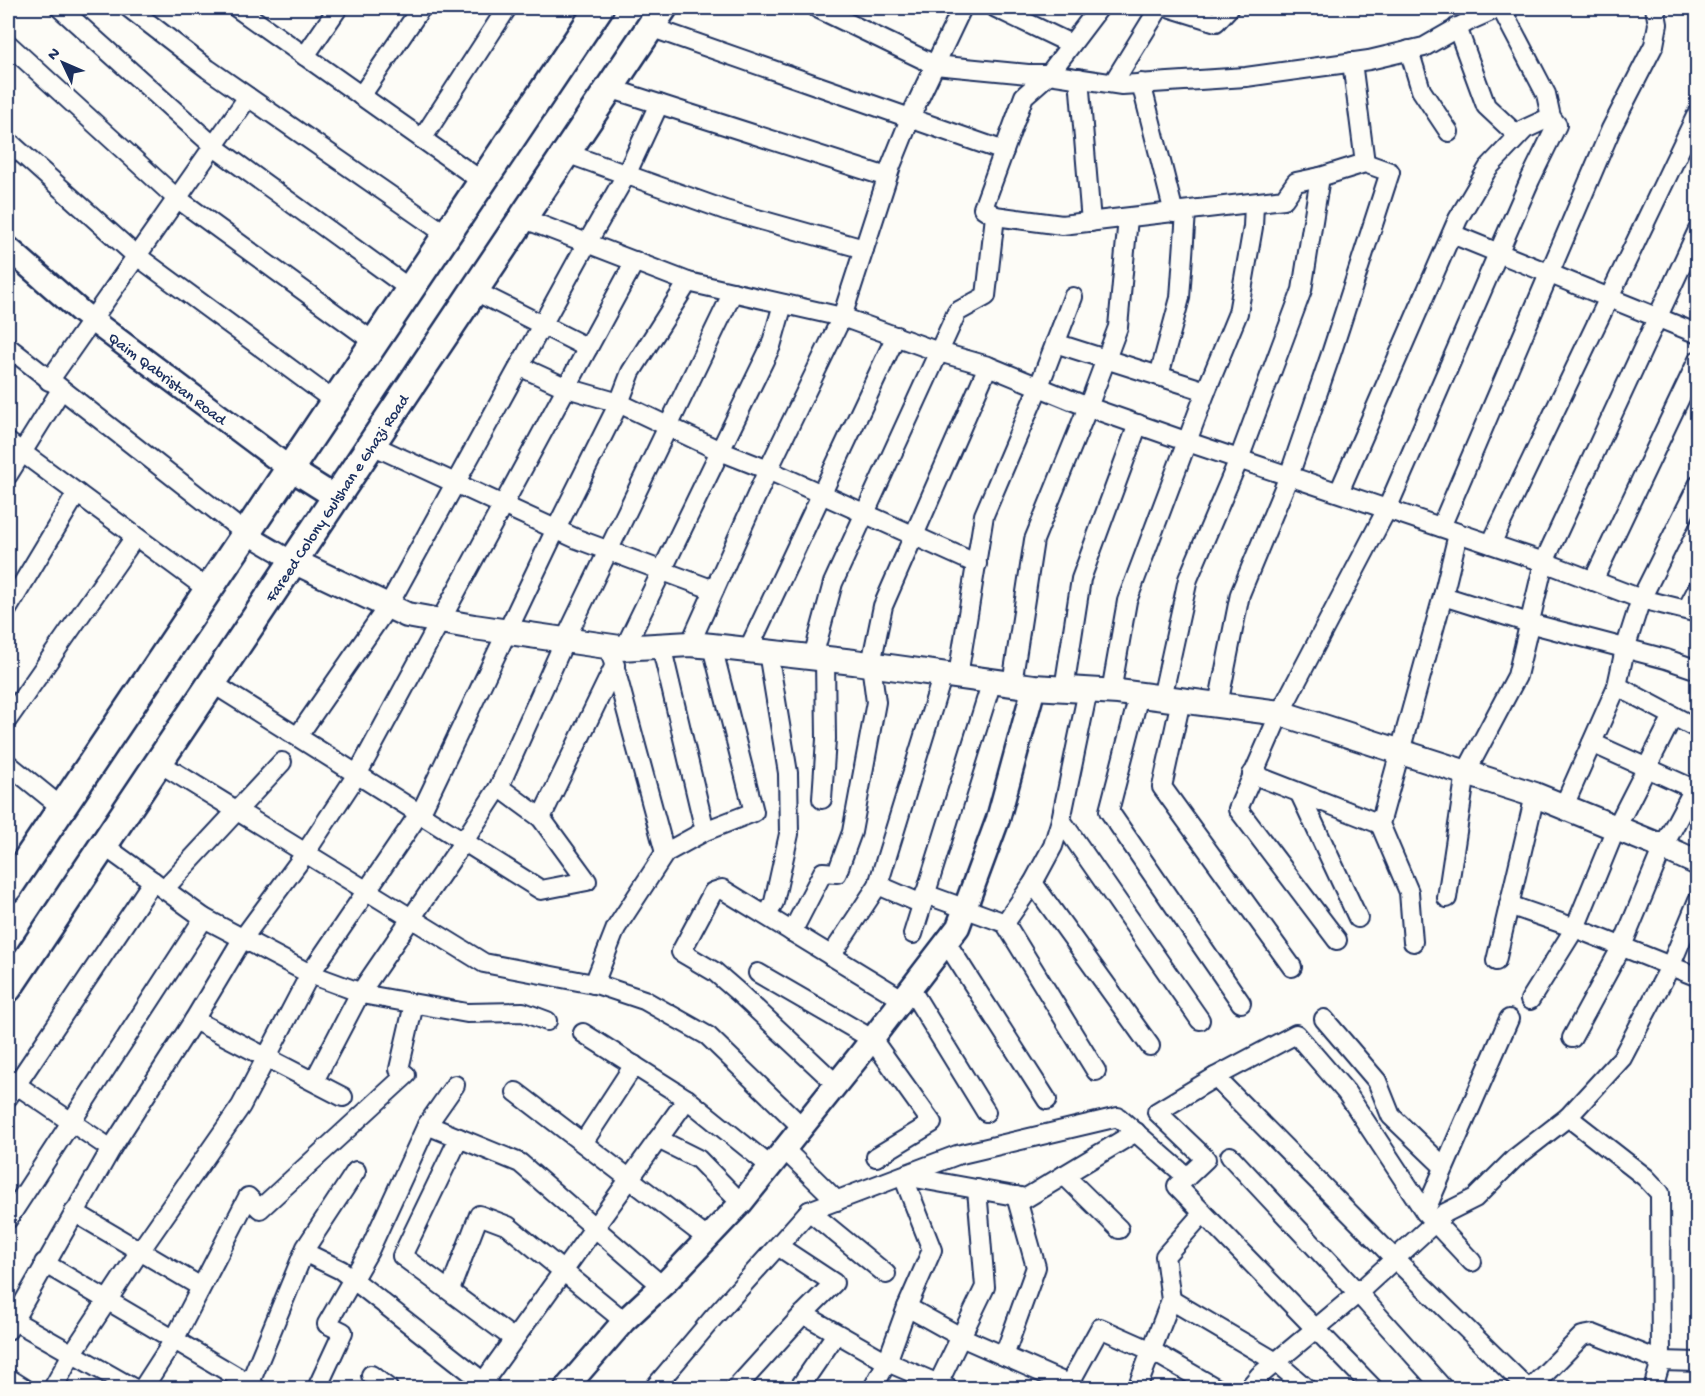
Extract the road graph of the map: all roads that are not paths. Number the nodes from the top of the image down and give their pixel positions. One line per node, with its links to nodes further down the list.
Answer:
1 (60, 8): 40 (street)
2 (129, 8): 31 (street)
3 (338, 8): 22 (street)
4 (421, 8): 30 (street)
5 (507, 8): 38 (street)
6 (599, 8): 47 (main road)
7 (817, 8): 24 (street)
8 (960, 8): 24 (street)
9 (996, 8): 20 (street)
10 (1099, 8): 20 (street)
11 (1159, 8): 27 (street)
12 (1171, 8): 13 (street)
13 (1229, 8)
14 (1655, 8): 64 (street)
15 (1493, 9): 18 (street); 35 (street)
16 (249, 11): 22 (street)
17 (657, 17): 29 (main road, Fareed Colony Gulshan e Ghazi Road); 34 (street)
18 (1457, 27): 21 (street); 37 (street)
19 (8, 44): 48 (street)
20 (1071, 44): 25 (street)
21 (1408, 50): 23 (street); 36 (street)
22 (305, 56): 30 (street)
23 (1352, 62): 28 (street); 43 (street)
24 (935, 65): 25 (street); 34 (street)
25 (1049, 74): 26 (street); 41 (street)
26 (1079, 78): 27 (street); 54 (street)
27 (1113, 83): 28 (street)
28 (1141, 83): 50 (street)
29 (609, 88): 32 (street); 42 (main road, Fareed Colony Gulshan e Ghazi Road)
30 (362, 96): 38 (street)
31 (248, 97): 40 (street); 57 (street)
32 (660, 104): 44 (street); 45 (street)
33 (1698, 112): 70 (street)
34 (910, 117): 41 (street); 45 (street)
35 (1551, 117): 37 (street); 61 (street)
36 (1449, 132)
37 (1518, 136): 56 (street)
38 (422, 139): 47 (street)
39 (8, 141): 62 (street)
40 (214, 146): 48 (street); 66 (street)
41 (1004, 151): 51 (street)
42 (566, 153): 44 (street); 52 (main road, Fareed Colony Gulshan e Ghazi Road)
43 (1365, 163): 46 (street); 105 (street)
44 (626, 175): 58 (street); 60 (street)
45 (887, 177): 60 (street)
46 (1320, 177): 49 (street); 101 (street)
47 (483, 182): 57 (main road)
48 (177, 199): 62 (street); 78 (street)
49 (1254, 204): 50 (street); 91 (street)
50 (1180, 212): 53 (street); 87 (street)
51 (995, 216): 54 (street); 82 (street)
52 (522, 218): 58 (street); 67 (main road, Fareed Colony Gulshan e Ghazi Road)
53 (1128, 218): 54 (street); 83 (street)
54 (1091, 222)
55 (1698, 230): 73 (street)
56 (1452, 234): 61 (street); 108 (street)
57 (447, 235): 66 (main road)
58 (587, 243): 63 (street); 75 (street)
59 (8, 248): 74 (street, Qaim Qabristan Road)
60 (864, 249): 72 (street)
61 (1498, 253): 64 (street); 113 (street)
62 (137, 256): 74 (street); 92 (street)
63 (635, 261): 65 (street); 81 (street)
64 (1549, 274): 70 (street); 115 (street)
65 (688, 282): 68 (street); 93 (street)
66 (410, 289): 78 (main road)
67 (473, 290): 75 (street); 98 (main road, Fareed Colony Gulshan e Ghazi Road)
68 (734, 292): 71 (street); 96 (street)
69 (1073, 297): 79 (street)
70 (1609, 298): 73 (street); 121 (street)
71 (783, 304): 72 (street); 100 (street)
72 (842, 317): 77 (street); 103 (street)
73 (1657, 317): 76 (street); 124 (street)
74 (92, 320): 88 (street); 102 (street, Qaim Qabristan Road)
75 (542, 325): 81 (street); 85 (street)
76 (1698, 334)
77 (896, 336): 82 (street); 110 (street)
78 (374, 342): 92 (main road)
79 (1054, 343): 83 (street); 89 (street)
80 (8, 347): 88 (street)
81 (588, 348): 90 (street)
82 (939, 352): 86 (street); 114 (street)
83 (1106, 359): 87 (street); 94 (street)
84 (1698, 360): 127 (street)
85 (519, 366): 90 (street); 106 (street)
86 (988, 366): 89 (street); 119 (street)
87 (1159, 376): 91 (street)
88 (55, 386): 99 (street); 117 (street)
89 (1039, 386): 94 (street); 125 (street)
90 (567, 388): 93 (street); 112 (street)
91 (1206, 391): 97 (street)
92 (334, 401): 102 (main road)
93 (619, 403): 96 (street); 116 (street)
94 (1088, 408): 95 (street); 150 (street)
95 (1138, 424): 97 (street); 152 (street)
96 (669, 426): 100 (street); 122 (street)
97 (1188, 442): 101 (street); 153 (street)
98 (370, 444): 106 (street); 111 (main road, Fareed Colony Gulshan e Ghazi Road)
99 (15, 448): 104 (street); 109 (street)
100 (720, 451): 103 (street); 126 (street)
101 (1239, 459): 105 (street); 154 (street)
102 (289, 468): 111 (street, Qaim Qabristan Road); 117 (main road)
103 (768, 470): 110 (street); 130 (street)
104 (8, 475)
105 (1289, 476): 108 (street); 155 (street)
106 (455, 483): 112 (street); 133 (street)
107 (1698, 485): 132 (street)
108 (1339, 492): 113 (street)
109 (77, 493): 120 (street); 134 (street)
110 (822, 494): 114 (street); 143 (street)
111 (335, 497): 123 (main road, Fareed Colony Gulshan e Ghazi Road)
112 (503, 505): 116 (street); 136 (street)
113 (1388, 509): 115 (street); 156 (street)
114 (865, 514): 119 (street); 145 (street)
115 (1441, 527): 118 (street)
116 (556, 530): 122 (street); 138 (street)
117 (245, 533): 123 (street); 129 (main road)
118 (1458, 534): 121 (street); 131 (street)
119 (914, 536): 125 (street); 146 (street)
120 (135, 537): 129 (street); 158 (street)
121 (1491, 544): 124 (street)
122 (608, 551): 126 (street); 139 (street)
123 (293, 561): 133 (main road); 149 (main road, Fareed Colony Gulshan e Ghazi Road)
124 (1544, 562): 127 (street); 137 (street)
125 (976, 564): 148 (street)
126 (662, 571): 130 (street); 144 (street)
127 (1593, 581): 132 (street)
128 (1698, 588): 135 (street)
129 (207, 589): 175 (main road)
130 (714, 590): 141 (street)
131 (1443, 597): 137 (street); 162 (street)
132 (1641, 598): 135 (street); 142 (street)
133 (388, 606): 136 (main road); 160 (street)
134 (8, 608)
135 (1692, 611)
136 (440, 621): 138 (main road); 168 (street)
137 (1528, 623): 142 (street); 167 (street)
138 (507, 632): 139 (main road); 178 (street)
139 (565, 640): 144 (main road); 170 (street)
140 (661, 645): 141 (main road); 144 (main road); 183 (street)
141 (701, 645): 143 (main road); 183 (street)
142 (1625, 648): 147 (street); 151 (street)
143 (758, 651): 145 (main road); 200 (street)
144 (616, 653): 179 (street); 188 (street)
145 (819, 658): 146 (main road); 174 (street)
146 (871, 664): 148 (main road); 206 (street)
147 (1698, 670)
148 (951, 675): 150 (main road); 192 (street)
149 (212, 683): 160 (street); 163 (main road, Fareed Colony Gulshan e Ghazi Road)
150 (1013, 684): 152 (main road); 196 (street); 199 (street)
151 (1617, 686): 157 (street); 161 (street)
152 (1064, 689): 153 (main road)
153 (1099, 691): 154 (main road); 180 (street)
154 (1161, 698): 155 (main road); 216 (street); 225 (street)
155 (1218, 705): 156 (main road)
156 (1280, 713): 162 (main road); 169 (street)
157 (1673, 716): 159 (street); 166 (street)
158 (8, 719)
159 (1698, 729)
160 (298, 736): 168 (street)
161 (1592, 743): 166 (street); 176 (street)
162 (1401, 751): 167 (main road); 181 (street)
163 (159, 762): 177 (street); 185 (main road, Fareed Colony Gulshan e Ghazi Road)
164 (282, 762): 177 (street)
165 (8, 764): 175 (street)
166 (1646, 767): 171 (street); 182 (street)
167 (1466, 772): 173 (main road); 195 (street)
168 (358, 773): 178 (street); 187 (street)
169 (1252, 774): 172 (street); 209 (street)
170 (499, 787): 179 (street); 184 (street)
171 (1696, 787): 186 (street)
172 (1300, 794): 181 (street); 203 (street)
173 (1535, 795): 176 (main road); 198 (street)
174 (822, 799)
175 (62, 807): 193 (main road)
176 (1563, 808): 182 (main road)
177 (239, 810): 187 (street); 191 (street)
178 (419, 813): 184 (street); 194 (street)
179 (541, 818): 184 (street)
180 (1061, 820): 190 (street); 230 (street)
181 (1380, 824): 211 (street)
182 (1616, 828): 186 (main road); 205 (street)
183 (705, 831): 188 (street)
184 (464, 841): 201 (street)
185 (103, 845): 191 (street); 221 (main road, Fareed Colony Gulshan e Ghazi Road)
186 (1663, 847): 189 (main road); 212 (street)
187 (306, 852): 194 (street); 208 (street)
188 (665, 853): 220 (street)
189 (1698, 863)
190 (1033, 883): 204 (street); 235 (street)
191 (159, 885): 202 (street); 243 (street)
192 (878, 885): 196 (street); 213 (street)
193 (8, 888)
194 (367, 890): 201 (street); 218 (street)
195 (1447, 898)
196 (924, 899): 199 (street); 207 (street)
197 (1698, 900): 215 (street)
198 (1509, 905): 205 (street); 214 (street)
199 (964, 908): 204 (street); 210 (street)
200 (767, 916): 206 (street); 241 (street)
201 (412, 917): 220 (street); 222 (street)
202 (204, 918): 208 (street); 250 (street)
203 (1358, 918)
204 (1005, 923): 238 (street)
205 (1575, 928): 212 (street); 224 (street)
206 (792, 932): 213 (street)
207 (913, 934)
208 (243, 938): 218 (street); 229 (street)
209 (1337, 940)
210 (946, 942): 223 (street); 247 (street)
211 (1413, 942)
212 (1622, 946): 215 (street); 234 (street)
213 (831, 956): 223 (street)
214 (1496, 961)
215 (1670, 967): 219 (street); 249 (street)
216 (1292, 968)
217 (758, 973): 233 (street)
218 (310, 974): 222 (street); 236 (street)
219 (1698, 977)
220 (594, 984): 252 (street)
221 (8, 988)
222 (360, 993): 226 (street); 240 (street)
223 (906, 994): 233 (street); 248 (street)
224 (1530, 1000)
225 (1241, 1003)
226 (414, 1004): 231 (street); 289 (street)
227 (1324, 1019): 261 (street)
228 (1509, 1019): 261 (street)
229 (194, 1020): 236 (street); 257 (street)
230 (1200, 1020)
231 (547, 1021)
232 (583, 1033): 237 (street)
233 (872, 1038): 241 (street); 260 (street)
234 (1572, 1038)
235 (1150, 1046)
236 (267, 1056): 240 (street); 280 (street)
237 (634, 1065): 246 (street); 256 (street)
238 (1096, 1071)
239 (1215, 1077): 265 (street); 274 (street); 282 (street)
240 (314, 1081): 245 (street)
241 (836, 1084): 252 (street)
242 (455, 1085): 251 (street)
243 (10, 1086): 250 (street)
244 (516, 1092): 256 (street)
245 (343, 1097)
246 (687, 1099): 255 (street); 259 (street)
247 (1047, 1100)
248 (986, 1112)
249 (1568, 1117): 274 (street); 306 (street)
250 (71, 1122): 257 (street); 275 (street)
251 (427, 1125): 254 (street); 287 (street)
252 (802, 1127): 259 (street)
253 (1136, 1132): 263 (street); 264 (street); 265 (street)
254 (459, 1138): 276 (street); 290 (street)
255 (658, 1139): 266 (street); 270 (street)
256 (583, 1143): 266 (street)
257 (111, 1149): 272 (street)
258 (1230, 1156): 291 (street)
259 (777, 1158): 269 (street); 270 (street)
260 (876, 1158)
261 (1444, 1167): 274 (street)
262 (356, 1171): 281 (street)
263 (1064, 1175): 268 (street); 277 (street)
264 (903, 1176): 267 (street); 269 (street); 294 (street)
265 (1187, 1177): 273 (street)
266 (630, 1179): 276 (street); 278 (street)
267 (977, 1189): 268 (street); 300 (street)
268 (1016, 1196): 305 (street)
269 (837, 1201): 271 (street)
270 (741, 1203): 278 (street)
271 (809, 1211): 279 (street); 286 (street)
272 (74, 1212): 280 (street); 284 (street)
273 (1203, 1213): 293 (street); 298 (street)
274 (1429, 1217): 282 (street); 283 (street)
275 (8, 1219)
276 (595, 1227): 285 (street); 288 (street)
277 (1119, 1229)
278 (707, 1238): 288 (street)
279 (778, 1246): 295 (street); 317 (street)
280 (140, 1251): 289 (street); 292 (street)
281 (304, 1251): 287 (street); 314 (street)
282 (1395, 1259): 291 (street); 333 (street)
283 (1472, 1262)
284 (44, 1263): 292 (street); 297 (street)
285 (563, 1271): 290 (street); 296 (street); 301 (street)
286 (886, 1274)
287 (352, 1278): 312 (street); 322 (street)
288 (661, 1285): 296 (street)
289 (201, 1287): 302 (street)
290 (450, 1290): 301 (street)
291 (1358, 1293): 298 (street); 332 (street)
292 (107, 1300): 302 (street); 304 (street)
293 (1171, 1300): 303 (street); 308 (street)
294 (907, 1307): 300 (street); 307 (street)
295 (803, 1314): 299 (street); 325 (street)
296 (624, 1321): 324 (street)
297 (10, 1325): 304 (street)
298 (1316, 1328): 308 (street); 331 (street)
299 (836, 1334): 307 (street); 313 (street)
300 (961, 1337): 305 (street); 315 (street)
301 (514, 1339): 312 (street)
302 (174, 1340): 314 (street); 321 (street)
303 (1152, 1351): 316 (street); 327 (street); 328 (street)
304 (72, 1354): 319 (street); 320 (street)
305 (1004, 1356): 316 (street)
306 (1661, 1361): 309 (street); 333 (street); 334 (street)
307 (888, 1362): 315 (street); 326 (street)
308 (1276, 1362): 329 (street); 330 (street)
309 (1698, 1362)
310 (371, 1375): 323 (street)
311 (8, 1378): 318 (street)
312 (484, 1386)
313 (807, 1386)
314 (252, 1387)
315 (941, 1387)
316 (1071, 1387)
317 (658, 1388)
318 (24, 1389)
319 (53, 1389)
320 (133, 1389)
321 (143, 1389)
322 (317, 1389)
323 (388, 1389)
324 (566, 1389)
325 (736, 1389)
326 (873, 1389)
327 (1137, 1389)
328 (1216, 1389)
329 (1249, 1389)
330 (1306, 1389)
331 (1373, 1389)
332 (1443, 1389)
333 (1529, 1389)
334 (1653, 1389)

